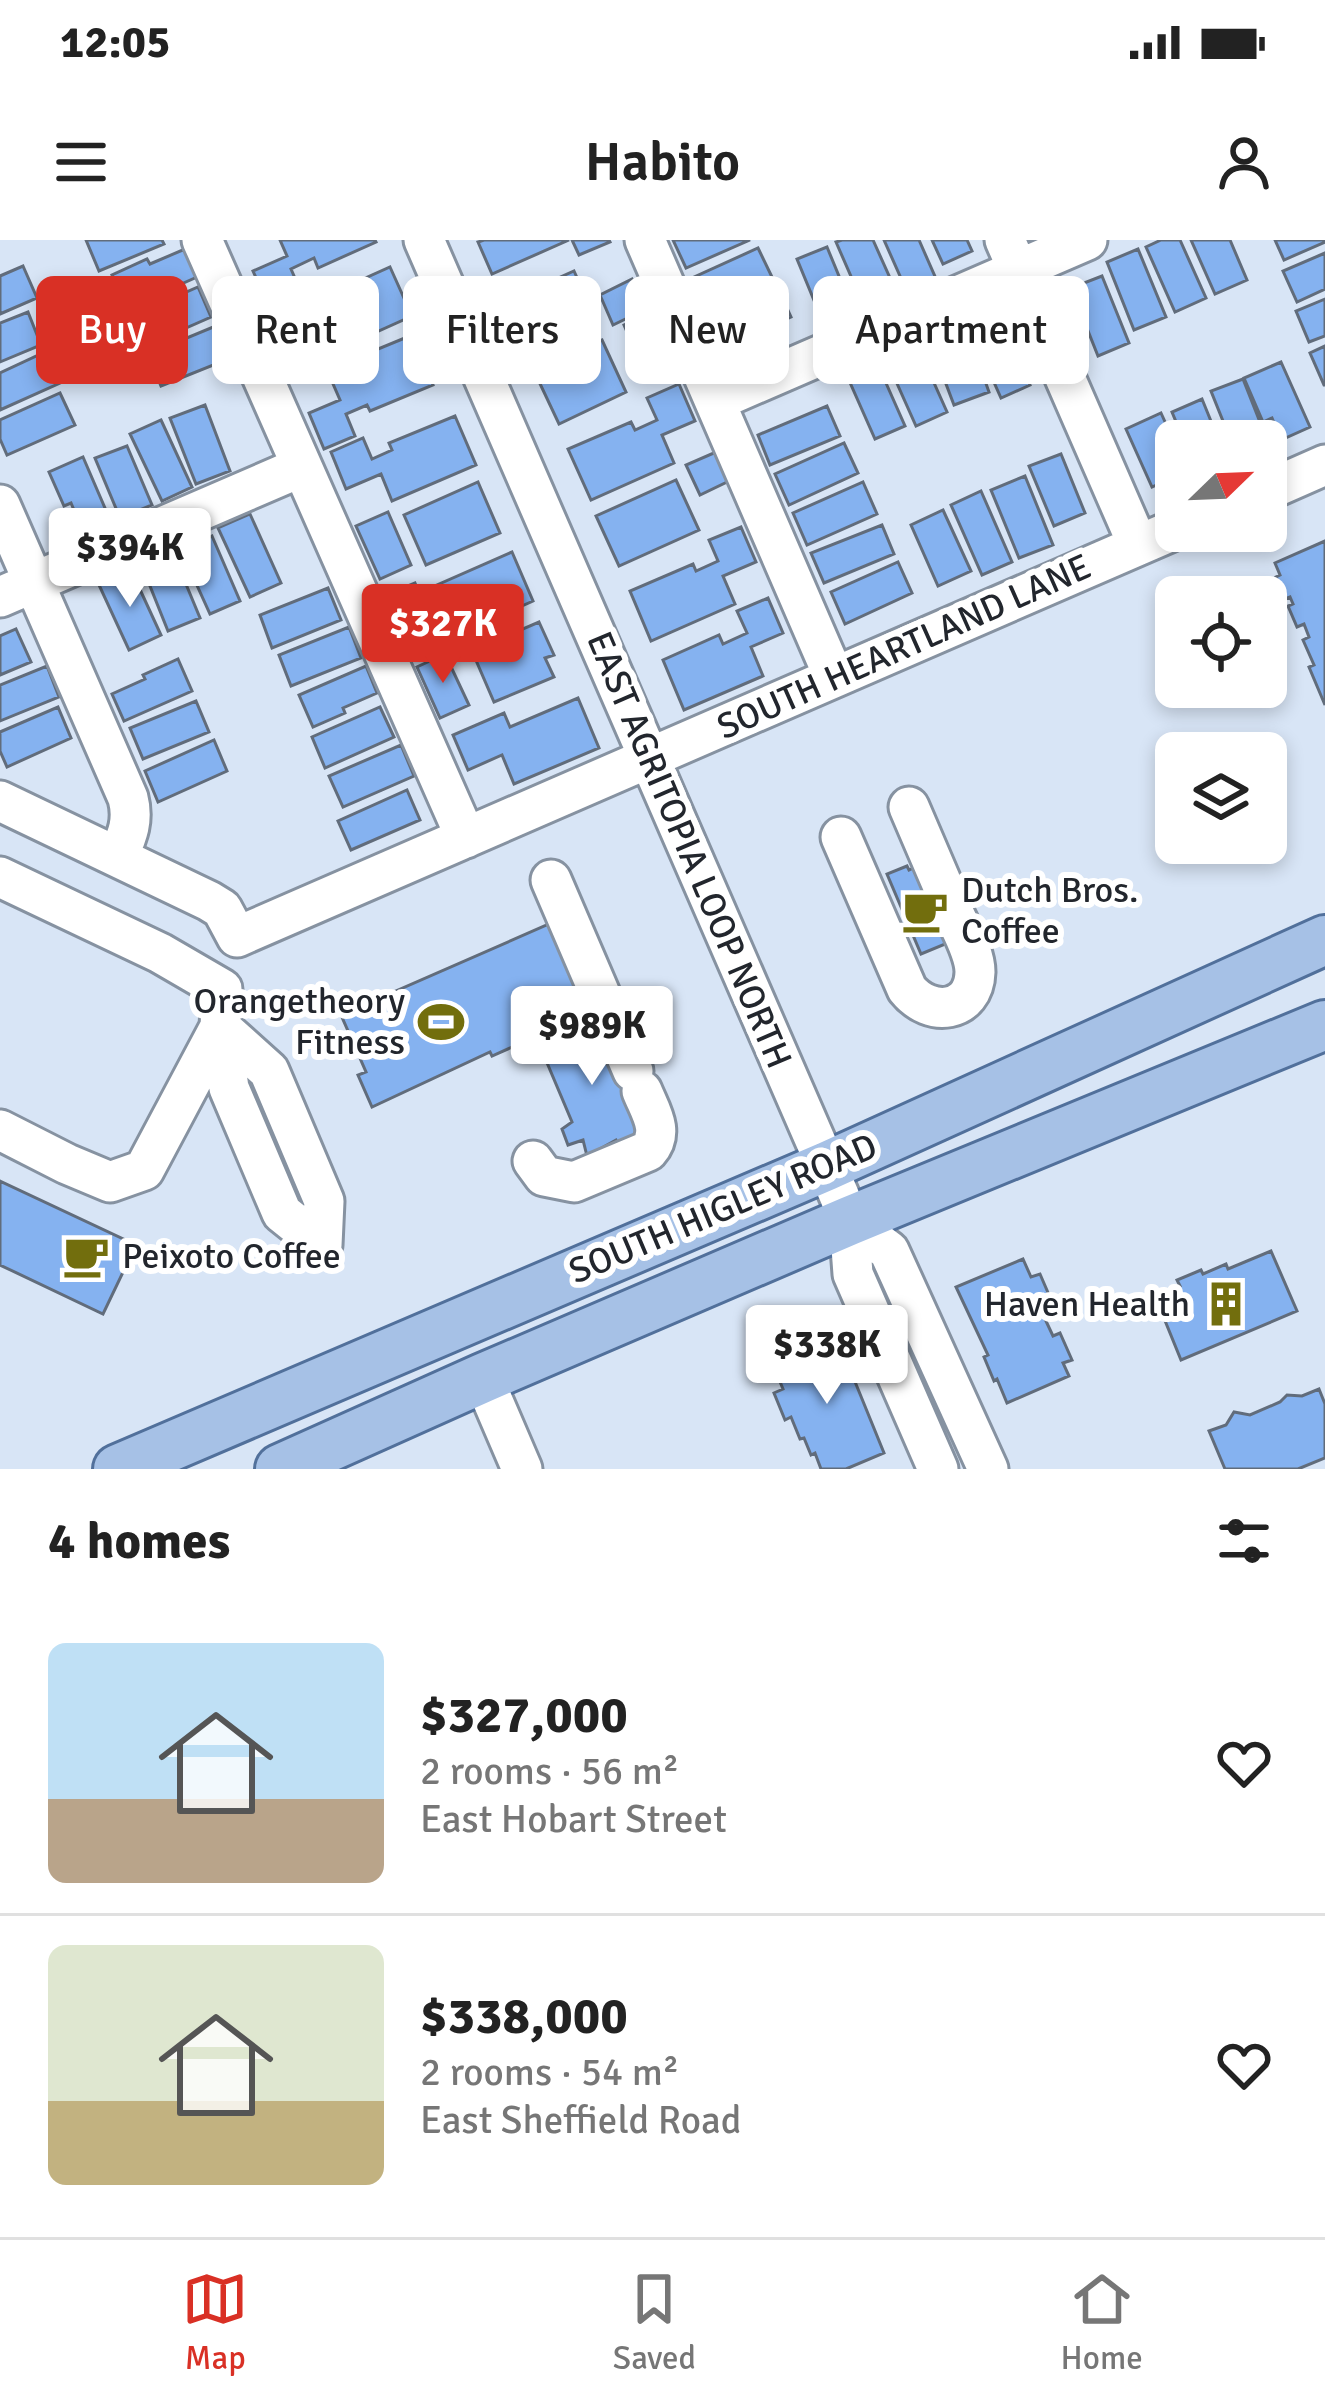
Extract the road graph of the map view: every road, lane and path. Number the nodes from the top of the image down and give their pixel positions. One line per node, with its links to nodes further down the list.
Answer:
1 (202, 240): 8 (street)
2 (424, 240): 15 (street, EAST AGRITOPIA LOOP NORTH)
3 (645, 240): 6 (street)
4 (1087, 240): 5 (street)
5 (1012, 255): 6 (street); 12 (street)
6 (715, 401): 14 (street)
7 (1325, 465): 9 (street)
8 (301, 467): 13 (street); 19 (street)
9 (1287, 481)
10 (0, 505): 13 (street)
11 (1155, 538): 12 (street, SOUTH HEARTLAND LANE)
12 (1138, 545): 14 (street, SOUTH HEARTLAND LANE)
13 (17, 590): 20 (street)
14 (834, 677): 15 (street, SOUTH HEARTLAND LANE)
15 (649, 758): 19 (street, SOUTH HEARTLAND LANE); 30 (street, EAST AGRITOPIA LOOP NORTH)
16 (0, 801): 20 (street)
17 (909, 807): 18 (street)
18 (851, 832)
19 (466, 838): 20 (street, SOUTH HEARTLAND LANE)
20 (118, 857)
21 (0, 878): 25 (street)
22 (550, 880): 29 (street)
23 (1325, 940): 30 (main road, SOUTH HIGLEY ROAD)
24 (1325, 1025): 30 (main road, SOUTH HIGLEY ROAD)
25 (220, 1027): 26 (street); 27 (street); 28 (street)
26 (292, 1126): 28 (street); 28 (street)
27 (0, 1130)
28 (252, 1142)
29 (532, 1161)
30 (838, 1194): 31 (main road, SOUTH HIGLEY ROAD); 32 (main road, SOUTH HIGLEY ROAD); 35 (street); 36 (street)
31 (483, 1378): 33 (main road, SOUTH HIGLEY ROAD); 34 (street)
32 (118, 1469)
33 (280, 1469)
34 (522, 1469)
35 (938, 1469)
36 (988, 1469)

